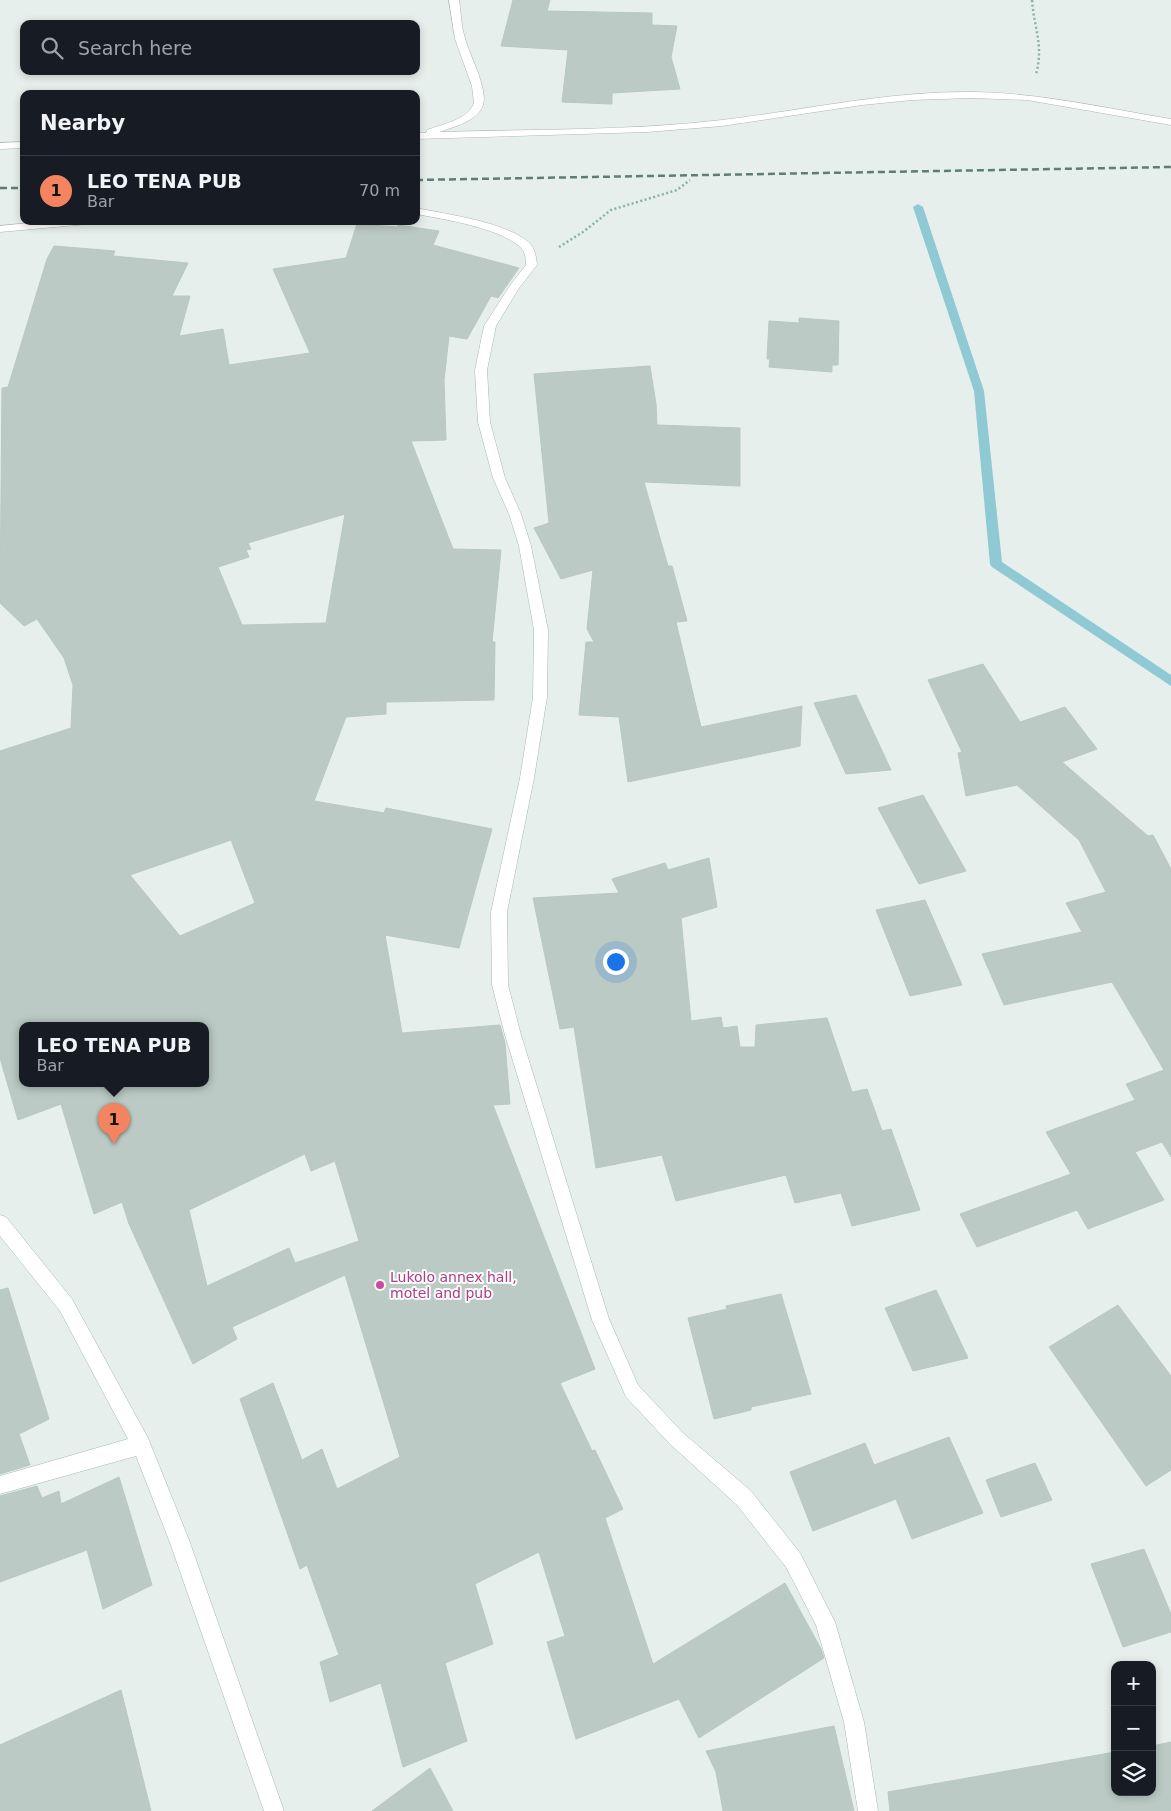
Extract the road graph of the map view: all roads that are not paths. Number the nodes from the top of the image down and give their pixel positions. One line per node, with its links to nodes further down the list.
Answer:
1 (454, 0): 3 (street)
2 (1171, 122): 3 (street)
3 (420, 136)
4 (20, 145): 5 (street)
5 (0, 146)
6 (420, 212): 13 (street)
7 (44, 225): 8 (street)
8 (0, 229)
9 (0, 1223): 10 (street)
10 (142, 1445): 11 (street); 12 (street)
11 (0, 1485)
12 (274, 1811)
13 (868, 1811)

